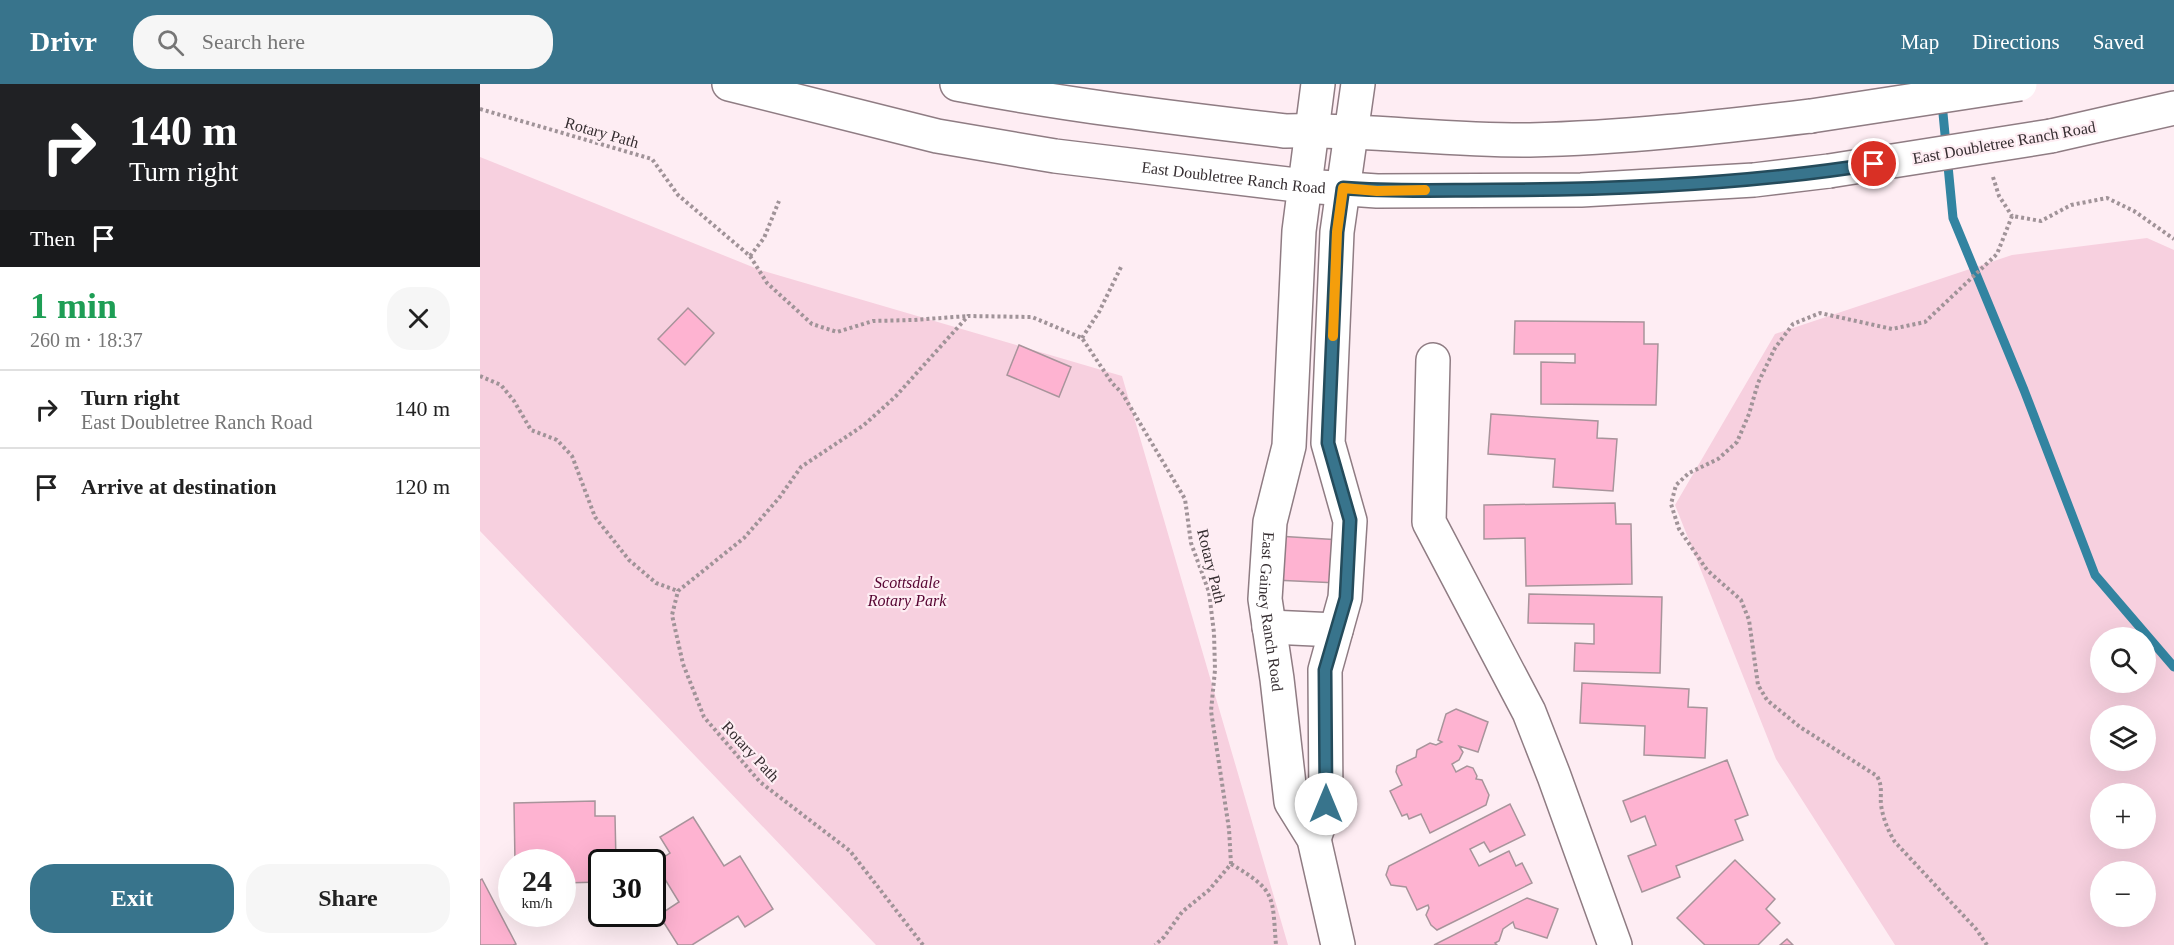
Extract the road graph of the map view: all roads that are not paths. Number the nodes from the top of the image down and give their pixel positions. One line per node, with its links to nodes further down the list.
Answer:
1 (729, 84): 9 (main road, East Doubletree Ranch Road)
2 (957, 84): 7 (main road)
3 (1318, 84): 7 (main road, East Gainey Ranch Road)
4 (1358, 84): 8 (main road)
5 (2020, 84): 8 (main road, bridge)
6 (2174, 108): 10 (main road, East Doubletree Ranch Road, bridge)
7 (1312, 130): 8 (main road); 9 (main road, East Gainey Ranch Road)
8 (1352, 133): 10 (main road)
9 (1305, 186): 10 (main road, East Doubletree Ranch Road); 13 (main road, East Gainey Ranch Road)
10 (1343, 188): 12 (main road)
11 (1433, 360): 18 (main road)
12 (1328, 443): 13 (main road); 15 (main road)
13 (1289, 446): 14 (main road, East Gainey Ranch Road)
14 (1269, 627): 15 (main road); 16 (main road, East Gainey Ranch Road)
15 (1336, 630): 16 (main road)
16 (1314, 839): 17 (main road, East Gainey Ranch Road)
17 (1338, 945)
18 (1614, 945)

